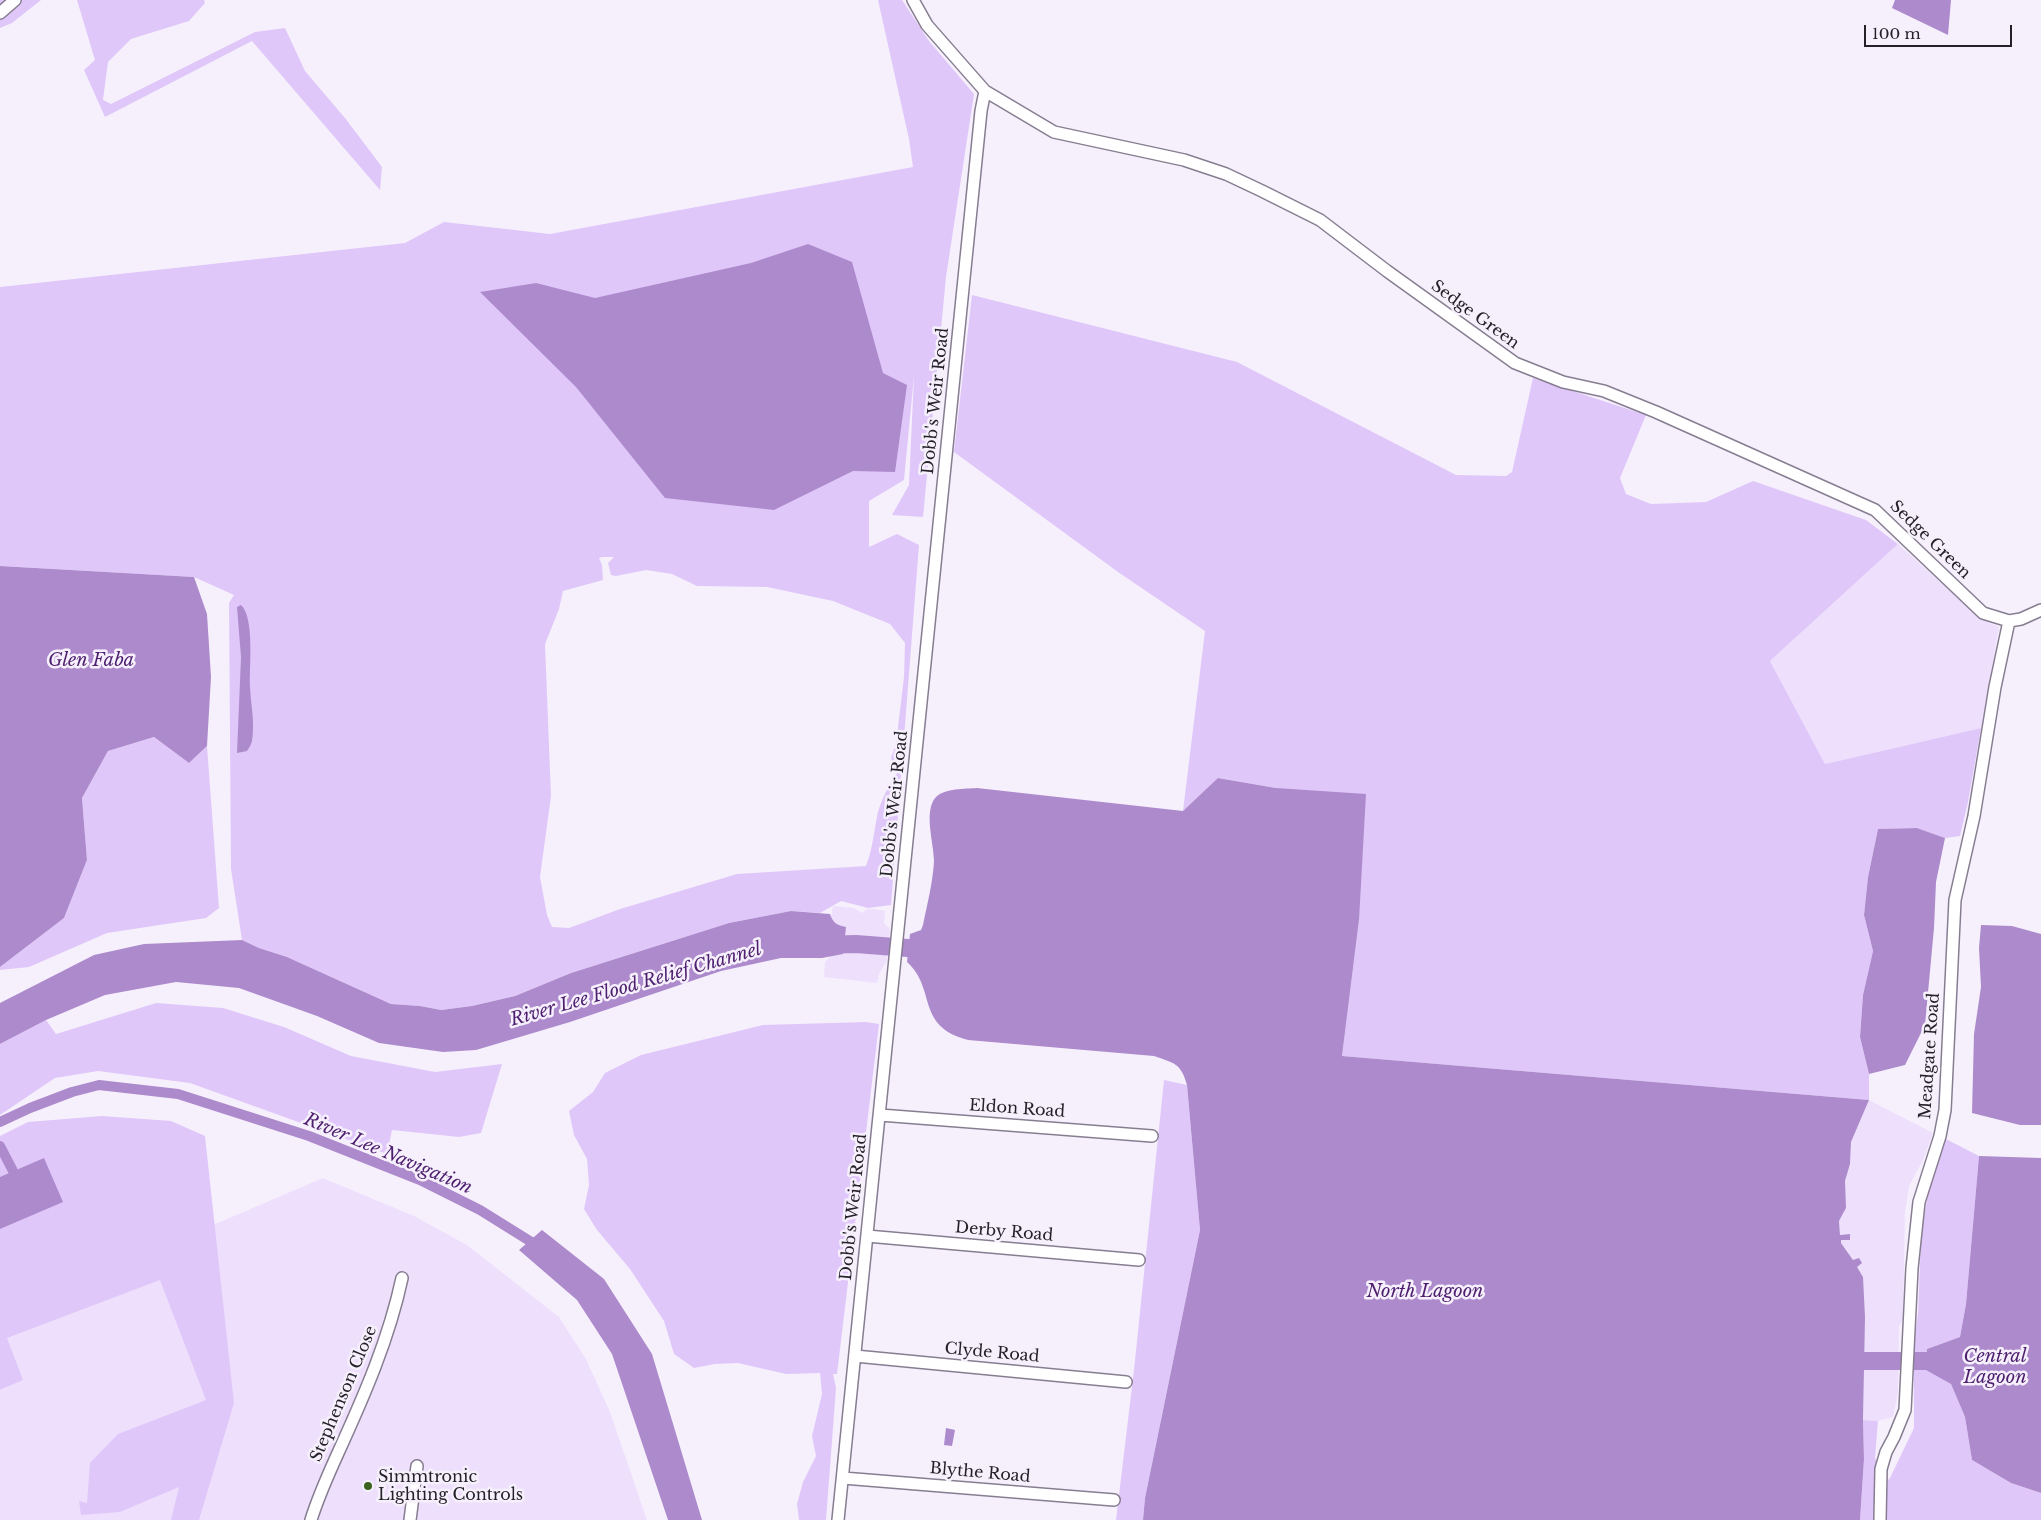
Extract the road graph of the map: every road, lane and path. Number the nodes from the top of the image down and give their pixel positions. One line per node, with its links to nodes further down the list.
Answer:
1 (15, 0): 3 (street)
2 (913, 0): 4 (street, Sedge Green)
3 (0, 14)
4 (985, 92): 6 (street, Sedge Green); 7 (street, Dobb's Weir Road)
5 (2041, 610): 6 (street)
6 (2009, 621): 20 (street, Meadgate Road)
7 (880, 1115): 8 (street, Eldon Road); 9 (street, Dobb's Weir Road)
8 (1152, 1136)
9 (867, 1236): 10 (street, Derby Road); 12 (street, Dobb's Weir Road)
10 (1139, 1260)
11 (402, 1278): 17 (street, Stephenson Close)
12 (855, 1356): 13 (street, Clyde Road); 15 (street, Dobb's Weir Road)
13 (1126, 1382)
14 (417, 1466): 18 (street)
15 (843, 1478): 16 (street, Blythe Road); 19 (street, Dobb's Weir Road)
16 (1114, 1500)
17 (311, 1520)
18 (410, 1520)
19 (838, 1520)
20 (1880, 1520)

